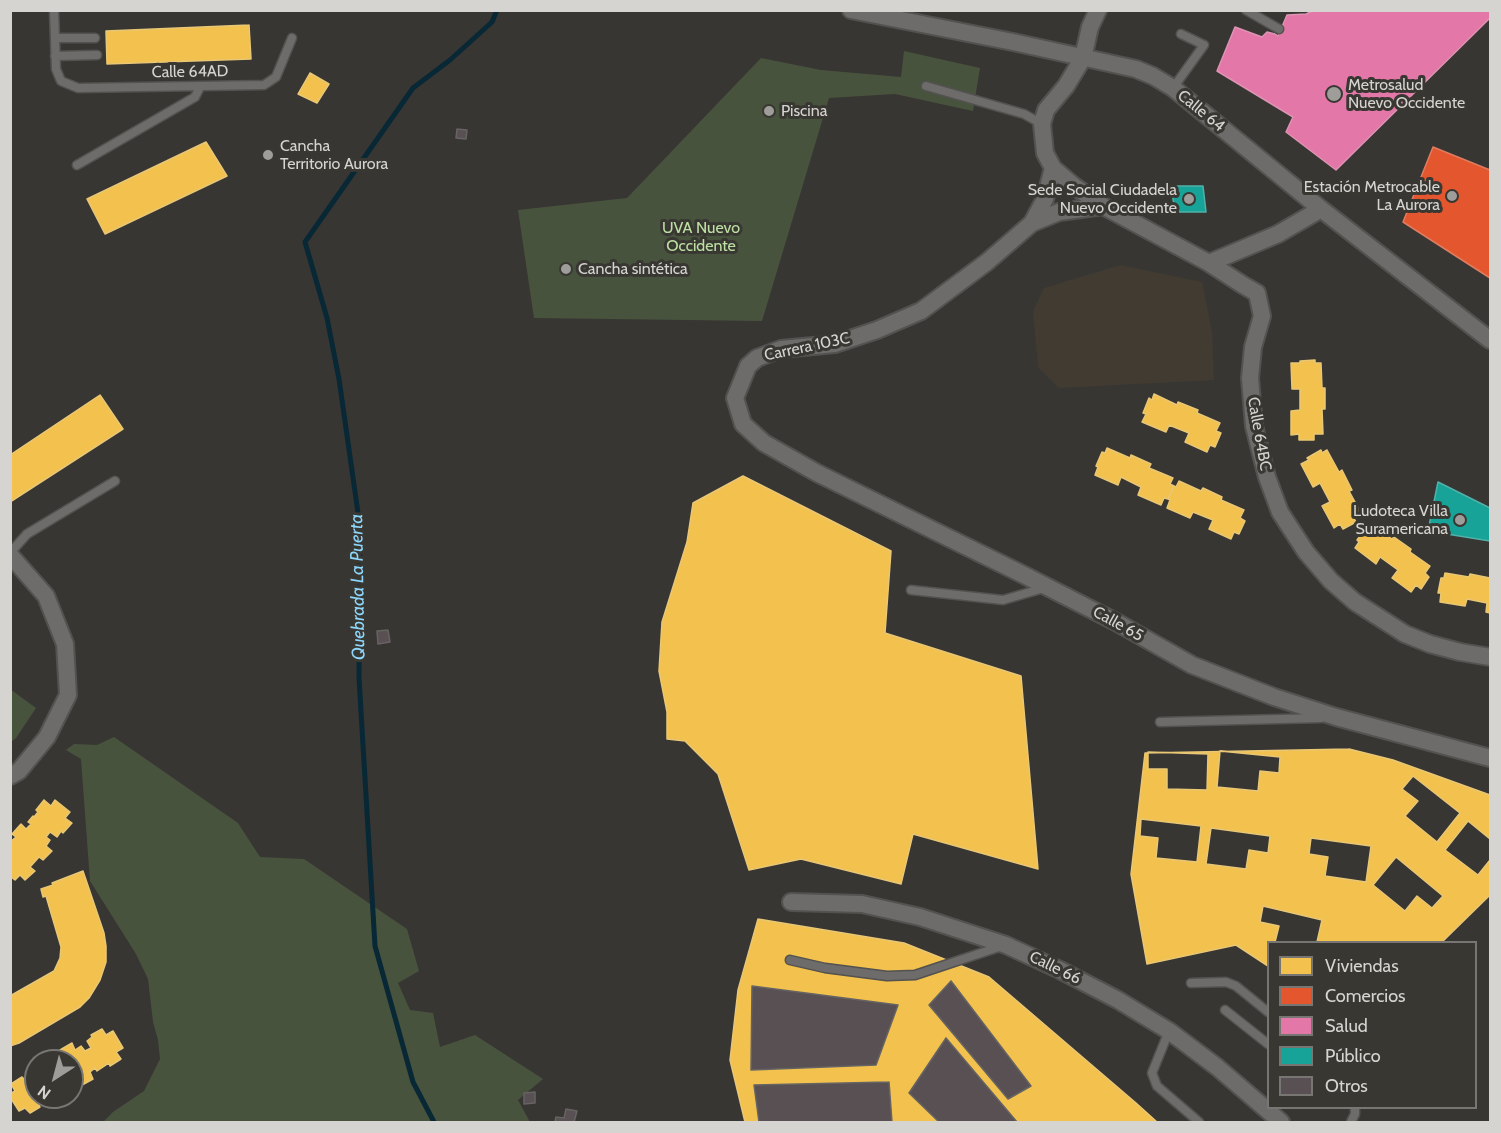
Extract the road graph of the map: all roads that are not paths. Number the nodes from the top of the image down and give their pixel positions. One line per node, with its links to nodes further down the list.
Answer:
1 (54, 10): 7 (lane)
2 (851, 10): 12 (street, Calle 64)
3 (1098, 10): 12 (street)
4 (1246, 10): 5 (lane)
5 (1279, 29)
6 (1181, 34): 15 (lane)
7 (55, 38): 8 (lane); 11 (lane)
8 (95, 38)
9 (292, 38): 14 (lane, Calle 64AD)
10 (97, 55): 11 (lane)
11 (55, 56): 14 (lane, Calle 64AD)
12 (1083, 58): 15 (street, Calle 64); 16 (street)
13 (926, 86): 16 (lane)
14 (200, 87): 17 (lane)
15 (1173, 88): 20 (street, Calle 64)
16 (1042, 124): 18 (street)
17 (77, 165)
18 (1053, 168): 19 (street, Calle 64BC); 21 (street)
19 (1103, 206): 21 (street); 22 (street, Calle 64BC)
20 (1321, 209): 22 (street); 23 (street, Calle 64)
21 (1032, 223): 24 (street, Carrera 103C)
22 (1209, 263): 29 (street, Calle 64BC)
23 (1491, 340)
24 (764, 443): 27 (street, Calle 65)
25 (115, 482): 26 (lane)
26 (10, 554): 33 (street)
27 (1047, 587): 28 (lane); 30 (street, Calle 65)
28 (911, 590)
29 (1491, 657)
30 (1336, 717): 31 (lane); 32 (street, Calle 65)
31 (1160, 722)
32 (1491, 758)
33 (10, 776)
34 (791, 902): 35 (street, Calle 66)
35 (1006, 945): 36 (lane); 40 (street, Calle 66)
36 (790, 960)
37 (1191, 983): 39 (lane)
38 (1225, 1010): 41 (lane)
39 (1267, 1010)
40 (1169, 1031): 42 (lane); 43 (street, Calle 66)
41 (1267, 1042)
42 (1199, 1122)
43 (1281, 1122)

